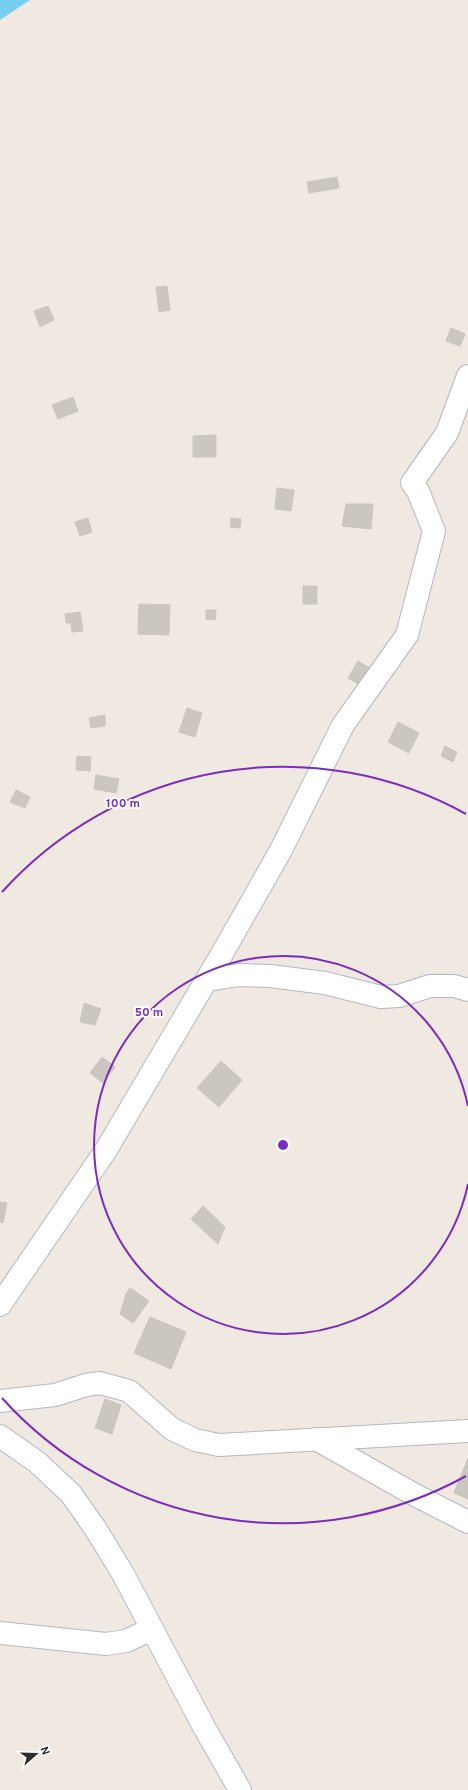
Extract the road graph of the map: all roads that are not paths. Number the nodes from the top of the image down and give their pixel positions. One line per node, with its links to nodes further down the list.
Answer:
1 (468, 376): 2 (street)
2 (207, 980): 3 (street); 4 (street)
3 (468, 990)
4 (0, 1305)
5 (0, 1401): 8 (street)
6 (468, 1431): 8 (street)
7 (0, 1436): 10 (street)
8 (316, 1439): 9 (street)
9 (468, 1522)
10 (152, 1629): 11 (street); 12 (street)
11 (0, 1633)
12 (240, 1790)

